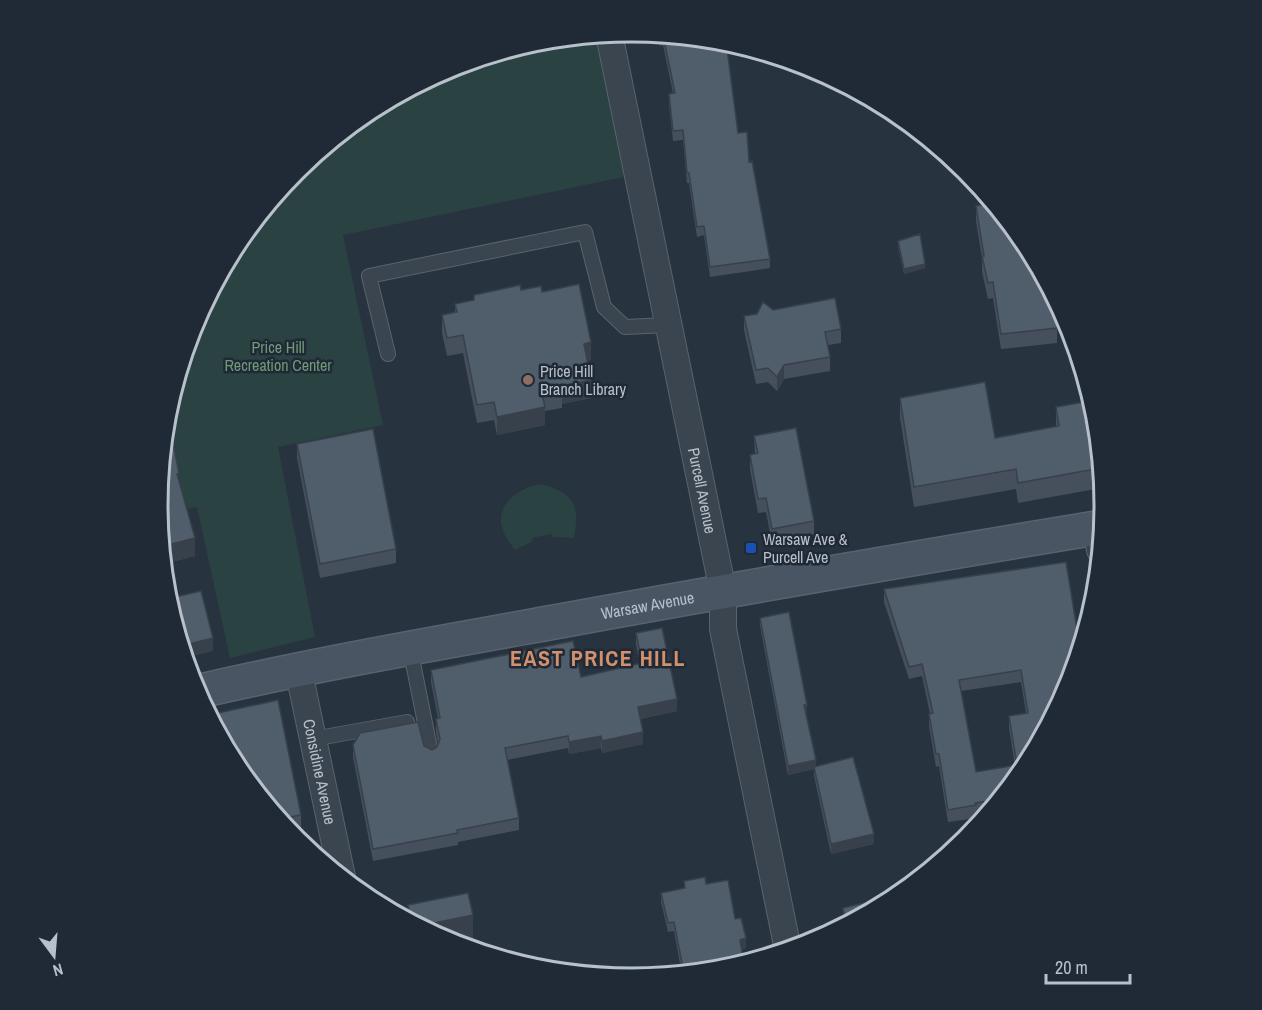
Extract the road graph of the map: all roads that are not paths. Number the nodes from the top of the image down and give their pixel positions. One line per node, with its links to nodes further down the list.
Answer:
1 (611, 43): 2 (street, Purcell Avenue)
2 (669, 325): 3 (lane); 5 (street, Purcell Avenue)
3 (388, 354)
4 (1093, 536): 5 (main road, Warsaw Avenue)
5 (723, 591): 6 (main road, Warsaw Avenue); 13 (street, Purcell Avenue)
6 (410, 648): 7 (main road, Warsaw Avenue); 11 (lane)
7 (298, 668): 8 (main road, Warsaw Avenue); 10 (street, Considine Avenue)
8 (206, 690)
9 (407, 722): 10 (lane)
10 (313, 739): 12 (street, Considine Avenue)
11 (431, 753)
12 (339, 864)
13 (786, 941)

